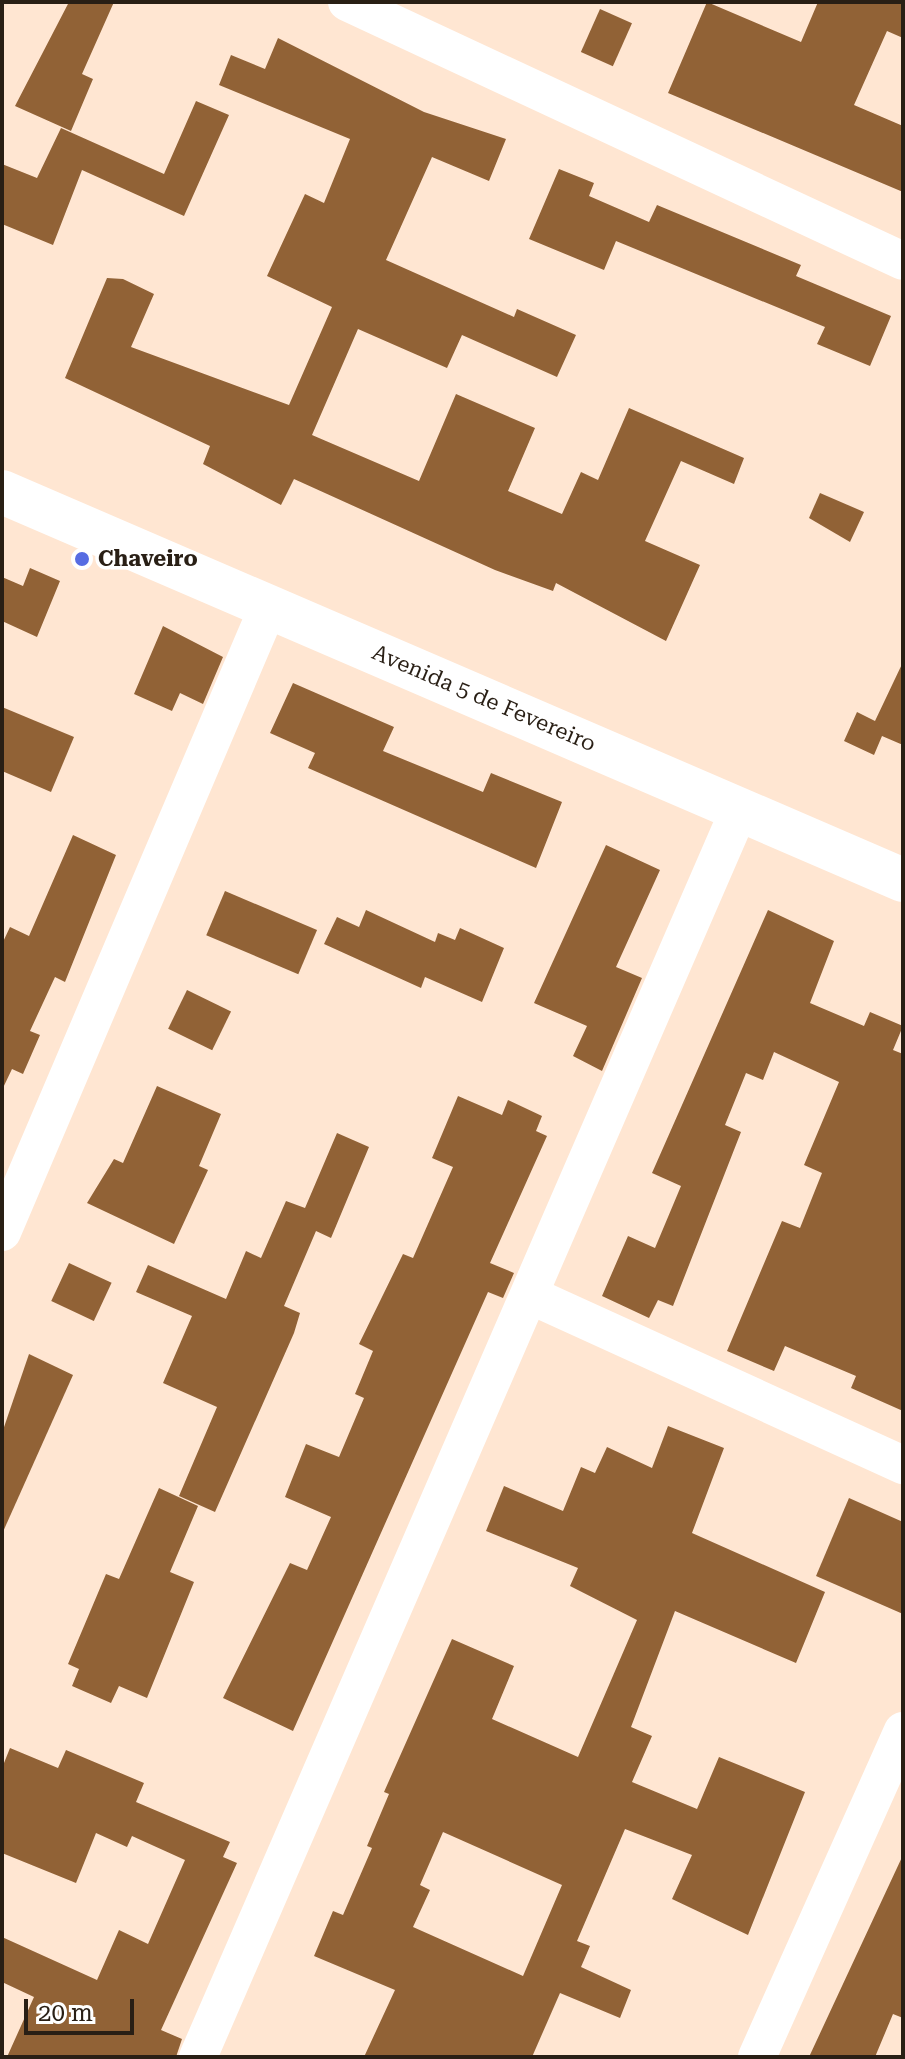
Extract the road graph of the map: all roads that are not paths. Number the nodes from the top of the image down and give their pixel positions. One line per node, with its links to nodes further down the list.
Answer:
1 (347, 2): 2 (street)
2 (903, 261)
3 (2, 492): 4 (street, Avenida 5 de Fevereiro)
4 (269, 605): 5 (street, Avenida 5 de Fevereiro); 7 (street)
5 (740, 808): 6 (street, Avenida 5 de Fevereiro); 8 (street)
6 (903, 880)
7 (2, 1232)
8 (532, 1296): 9 (street); 11 (street)
9 (903, 1465)
10 (903, 1731): 12 (street)
11 (198, 2057)
12 (757, 2057)

